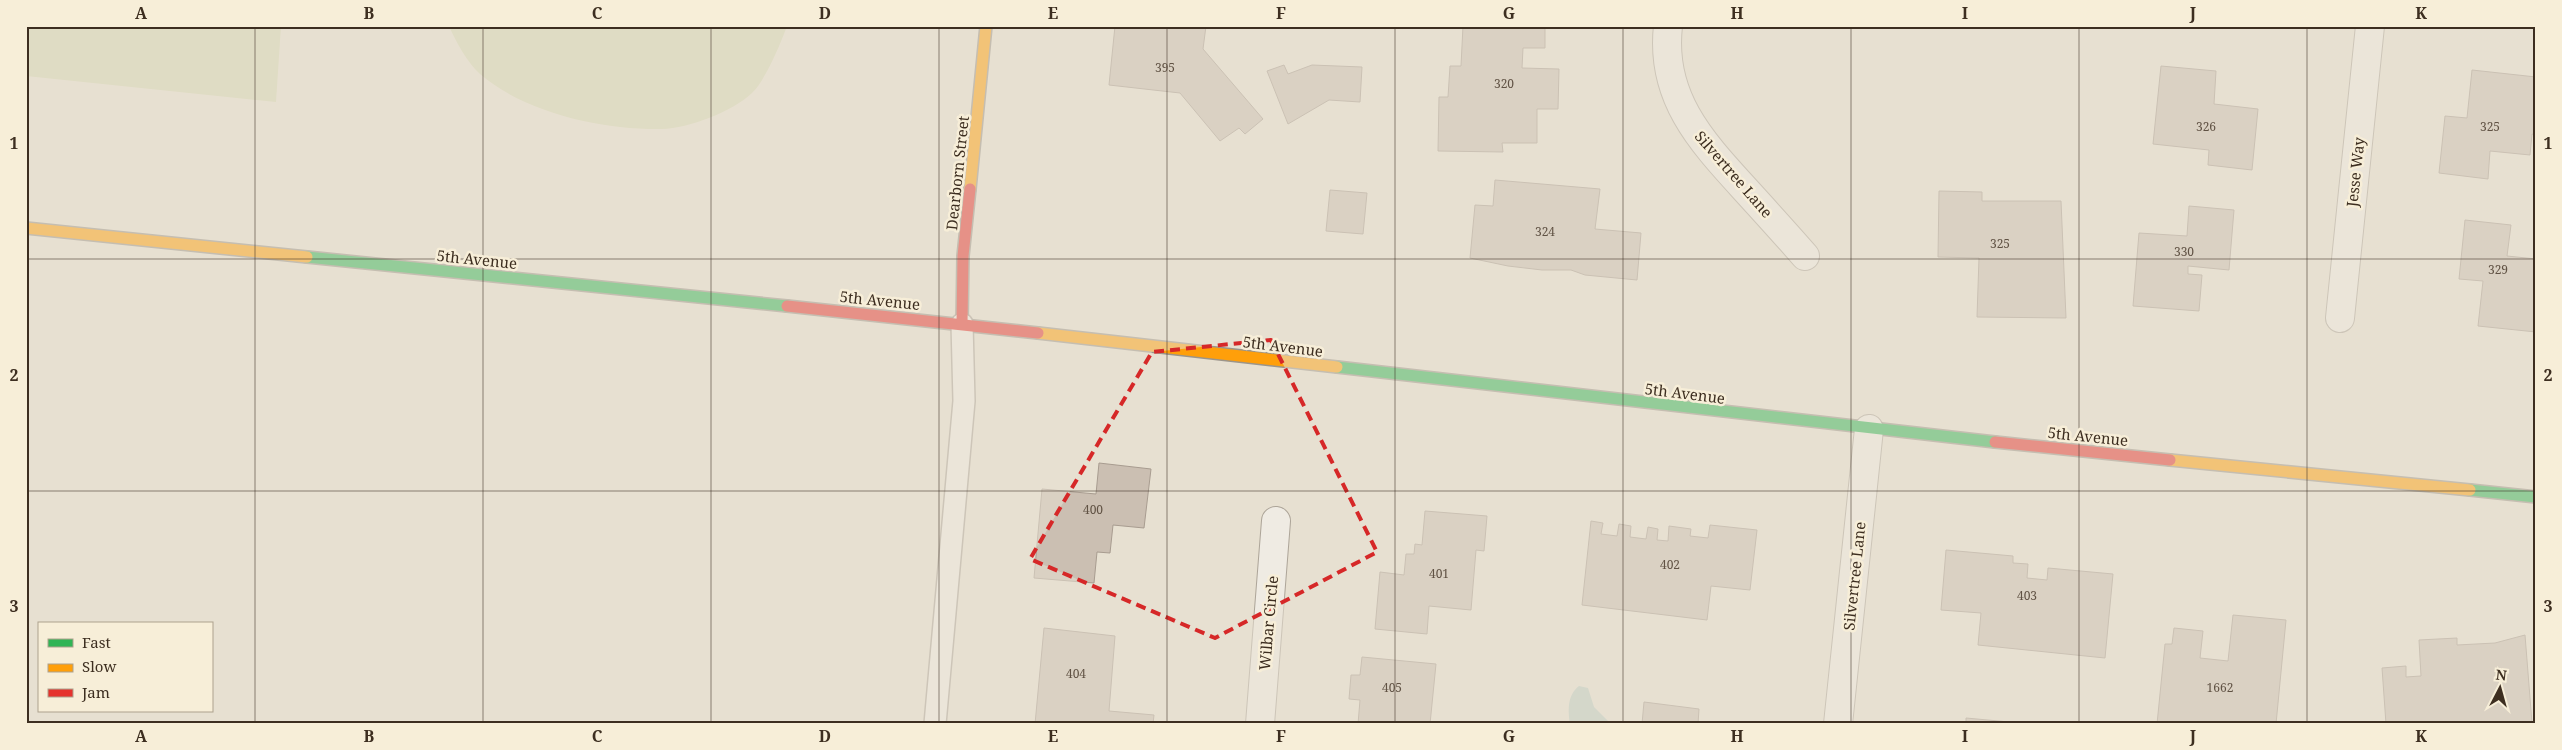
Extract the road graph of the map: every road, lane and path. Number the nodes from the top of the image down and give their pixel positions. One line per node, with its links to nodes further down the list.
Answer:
1 (986, 26): 7 (main road, Dearborn Street)
2 (1668, 26): 5 (street, Silvertree Lane)
3 (2370, 26): 6 (street, Jesse Way)
4 (26, 228): 7 (main road, 5th Avenue)
5 (1805, 256)
6 (2340, 318)
7 (962, 324): 8 (main road, 5th Avenue); 11 (lane)
8 (1869, 429): 9 (main road, 5th Avenue); 13 (street, Silvertree Lane)
9 (2536, 497)
10 (1276, 521): 12 (street, Wilbar Circle)
11 (935, 724)
12 (1260, 724)
13 (1838, 724)

